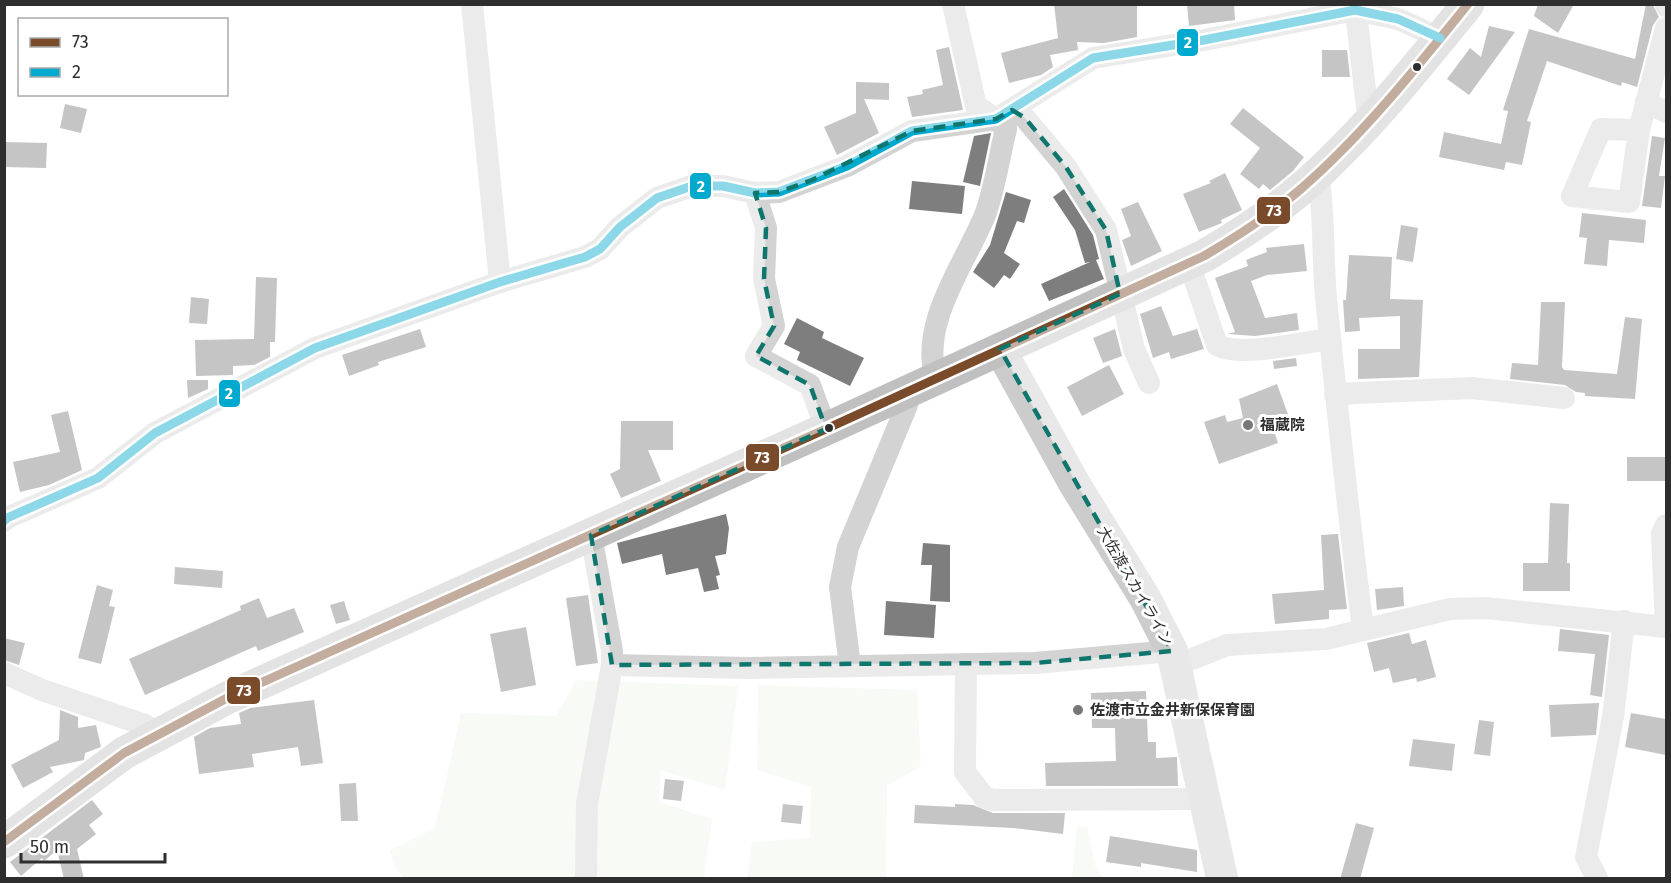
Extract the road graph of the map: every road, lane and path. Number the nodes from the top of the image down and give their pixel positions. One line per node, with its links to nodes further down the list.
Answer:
1 (472, 4): 15 (street)
2 (953, 4): 9 (street)
3 (1468, 4): 6 (highway)
4 (1355, 7): 6 (street); 9 (street); 10 (street)
5 (1666, 28): 7 (street)
6 (1440, 38): 10 (highway)
7 (1646, 102): 8 (street); 11 (street)
8 (1666, 112)
9 (1004, 114): 13 (street); 16 (street); 19 (street)
10 (1371, 120): 12 (highway)
11 (1639, 130)
12 (1318, 174): 14 (highway); 17 (street)
13 (755, 193): 15 (street); 24 (street)
14 (1189, 264): 16 (highway); 17 (street)
15 (500, 282): 25 (street)
16 (1120, 294): 18 (highway); 20 (street)
17 (1330, 339): 22 (street)
18 (1000, 350): 19 (highway); 31 (street, 大佐渡スカイライン)
19 (936, 379): 21 (highway)
20 (1149, 383)
21 (905, 393): 24 (highway); 34 (street)
22 (1335, 394): 23 (street); 30 (street)
23 (1564, 398)
24 (826, 429): 27 (highway)
25 (5, 515)
26 (1666, 525): 29 (street)
27 (591, 535): 33 (street); 36 (highway)
28 (1624, 621): 29 (street); 30 (street); 41 (street)
29 (1666, 627)
30 (1363, 630): 31 (street)
31 (1175, 658): 32 (street); 37 (street, 大佐渡スカイライン)
32 (966, 664): 34 (street); 37 (street)
33 (612, 665): 34 (street); 39 (street)
34 (850, 666)
35 (4, 673): 36 (street)
36 (158, 732): 38 (highway)
37 (1206, 799): 40 (street, 大佐渡スカイライン)
38 (4, 842)
39 (586, 879)
40 (1222, 879)
41 (1597, 879)

